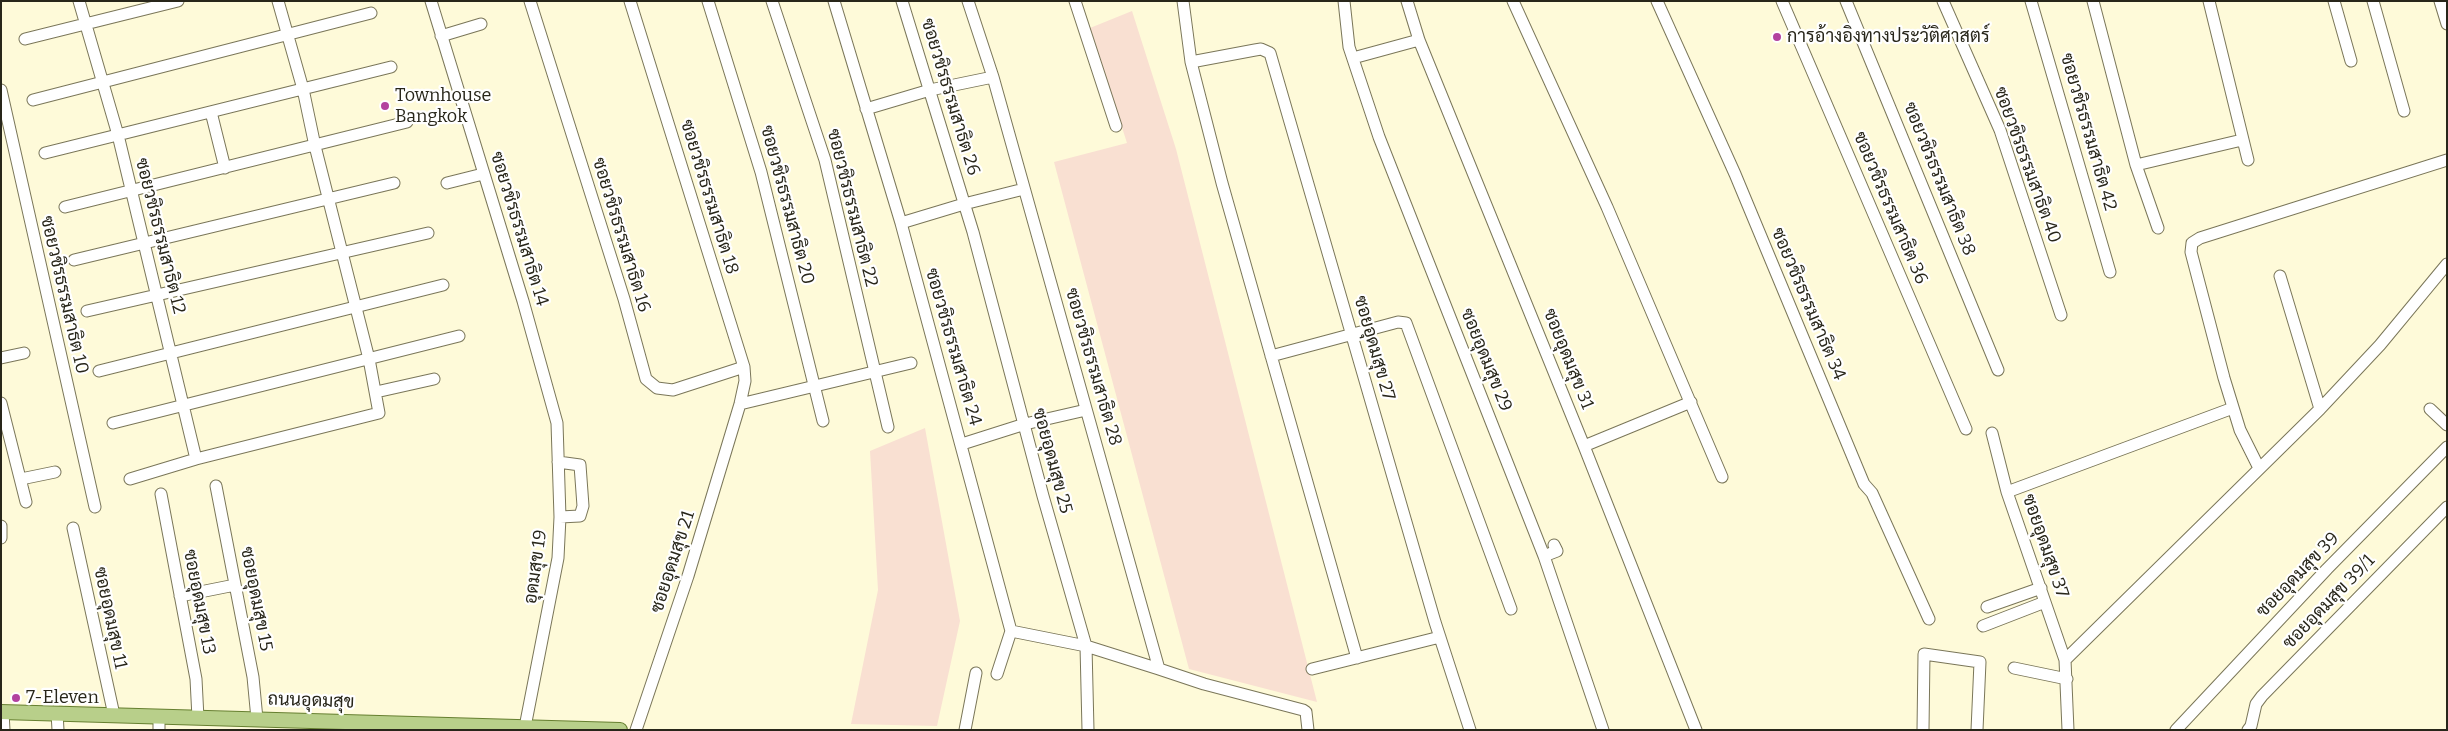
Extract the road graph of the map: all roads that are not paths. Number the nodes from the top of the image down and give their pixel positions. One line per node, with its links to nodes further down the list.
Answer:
1 (79, 1): 29 (street, ซอยวชิรธรรมสาธิต 12)
2 (86, 1): 29 (street, ซอยวชิรธรรมสาธิต 12)
3 (178, 1): 29 (street)
4 (278, 1): 32 (street)
5 (431, 1): 33 (street, ซอยวชิรธรรมสาธิต 14)
6 (530, 1): 89 (street, ซอยวชิรธรรมสาธิต 16)
7 (630, 1): 89 (street, ซอยวชิรธรรมสาธิต 18)
8 (708, 1): 94 (street, ซอยวชิรธรรมสาธิต 20)
9 (772, 1): 92 (street, ซอยวชิรธรรมสาธิต 22)
10 (834, 1): 46 (street, ซอยวชิรธรรมสาธิต 24)
11 (902, 1): 44 (street, ซอยวชิรธรรมสาธิต 26)
12 (968, 1): 40 (street, ซอยวชิรธรรมสาธิต 28)
13 (1075, 1): 50 (street)
14 (1183, 1): 37 (street)
15 (1344, 1): 36 (street, ซอยอุดมสุข 29)
16 (1407, 1): 35 (street, ซอยอุดมสุข 31)
17 (1513, 1): 96 (street)
18 (1657, 1): 140 (street, ซอยวชิรธรรมสาธิต 34)
19 (1782, 1): 110 (street, ซอยวชิรธรรมสาธิต 36)
20 (1846, 1): 90 (street, ซอยวชิรธรรมสาธิต 38)
21 (1943, 1): 80 (street, ซอยวชิรธรรมสาธิต 40)
22 (2031, 1): 74 (street, ซอยวชิรธรรมสาธิต 42)
23 (2093, 1): 58 (street)
24 (2209, 1): 52 (street)
25 (2334, 1): 38 (street)
26 (2373, 1): 47 (street)
27 (2440, 1): 31 (street)
28 (371, 13): 32 (street)
29 (85, 23): 34 (street); 41 (street, ซอยวชิรธรรมสาธิต 12)
30 (481, 24): 33 (street)
31 (2447, 24)
32 (288, 34): 41 (street); 42 (street)
33 (441, 36): 59 (street, ซอยวชิรธรรมสาธิต 14)
34 (25, 39)
35 (1419, 40): 36 (street); 113 (street, ซอยอุดมสุข 31)
36 (1353, 58): 133 (street, ซอยอุดมสุข 29)
37 (1191, 62): 81 (street, ซอยอุดมสุข 27); 85 (street)
38 (2352, 62)
39 (391, 67): 42 (street)
40 (993, 77): 44 (street); 62 (street, ซอยวชิรธรรมสาธิต 28)
41 (103, 81): 45 (street); 51 (street, ซอยวชิรธรรมสาธิต 12)
42 (303, 89): 48 (street); 53 (street)
43 (1, 90): 127 (street, ซอยวชิรธรรมสาธิต 10)
44 (930, 90): 46 (street); 65 (street, ซอยวชิรธรรมสาธิต 26)
45 (33, 100)
46 (866, 108): 67 (street, ซอยวชิรธรรมสาธิต 24)
47 (2404, 111)
48 (210, 112): 51 (street); 57 (street)
49 (407, 122): 53 (street)
50 (1116, 126)
51 (118, 135): 54 (street); 63 (street, ซอยวชิรธรรมสาธิต 12)
52 (2242, 140): 55 (street); 58 (street)
53 (315, 146): 57 (street); 64 (street)
54 (45, 153)
55 (2248, 160)
56 (2447, 160): 100 (street)
57 (225, 168): 63 (street)
58 (2137, 170): 68 (street)
59 (483, 174): 60 (street); 103 (street, ซอยวชิรธรรมสาธิต 14)
60 (447, 182)
61 (394, 183): 64 (street)
62 (1024, 189): 65 (street); 104 (street, ซอยวชิรธรรมสาธิต 28)
63 (131, 191): 66 (street); 70 (street, ซอยวชิรธรรมสาธิต 12)
64 (329, 199): 70 (street); 71 (street)
65 (964, 204): 67 (street); 107 (street, ซอยอุดมสุข 25)
66 (65, 207)
67 (901, 222): 112 (street, ซอยวชิรธรรมสาธิต 24)
68 (2158, 228)
69 (428, 233): 71 (street)
70 (144, 244): 72 (street); 77 (street, ซอยวชิรธรรมสาธิต 12)
71 (343, 252): 77 (street); 78 (street)
72 (74, 260)
73 (2447, 264): 101 (street)
74 (2110, 272)
75 (2280, 276): 101 (street)
76 (443, 285): 78 (street)
77 (157, 296): 79 (street); 84 (street, ซอยวชิรธรรมสาธิต 12)
78 (356, 307): 84 (street); 87 (street)
79 (87, 311)
80 (2060, 315)
81 (1352, 334): 85 (street); 139 (street); 143 (street, ซอยอุดมสุข 27)
82 (459, 336): 87 (street)
83 (24, 353): 86 (street)
84 (171, 353): 91 (street); 99 (street, ซอยวชิรธรรมสาธิต 12)
85 (1271, 356): 145 (street)
86 (1, 358)
87 (369, 359): 95 (street); 99 (street)
88 (911, 363): 92 (street)
89 (744, 367): 98 (street, ซอยวชิรธรรมสาธิต 18)
90 (1998, 370)
91 (99, 371)
92 (875, 373): 94 (street); 109 (street, ซอยวชิรธรรมสาธิต 22)
93 (434, 379): 95 (street)
94 (815, 385): 98 (street); 105 (street, ซอยวชิรธรรมสาธิต 20)
95 (376, 392): 115 (street)
96 (1691, 402): 113 (street); 119 (street)
97 (1, 403): 120 (street)
98 (740, 404): 165 (street, ซอยอุดมสุข 21)
99 (183, 406): 106 (street); 115 (street, ซอยวชิรธรรมสาธิต 12)
100 (2233, 408): 117 (street); 123 (street, ซอยอุดมสุข 37)
101 (2320, 409): 117 (street)
102 (2430, 409): 108 (street)
103 (553, 410): 116 (street, อุดมสุข 19)
104 (1086, 410): 107 (street); 148 (street, ซอยวชิรธรรมสาธิต 28)
105 (823, 421)
106 (113, 423)
107 (1025, 424): 112 (street); 144 (street, ซอยอุดมสุข 25)
108 (2447, 425)
109 (888, 427)
110 (1966, 429)
111 (1992, 433): 123 (street)
112 (962, 444): 142 (street, ซอยวชิรธรรมสาธิต 24)
113 (1584, 446): 171 (street, ซอยอุดมสุข 31)
114 (2447, 448): 175 (street, ซอยอุดมสุข 39)
115 (196, 459): 121 (street)
116 (558, 462): 128 (street, อุดมสุข 19); 128 (street)
117 (2259, 468): 146 (street)
118 (55, 472): 120 (street)
119 (1722, 477)
120 (21, 479): 125 (street)
121 (130, 479)
122 (216, 486): 134 (street, ซอยอุดมสุข 15)
123 (2007, 492): 135 (street, ซอยอุดมสุข 37)
124 (161, 494): 136 (street, ซอยอุดมสุข 13)
125 (26, 502)
126 (2447, 506): 176 (street, ซอยอุดมสุข 39/1)
127 (95, 507)
128 (560, 518): 159 (street, อุดมสุข 19)
129 (1, 526): 131 (street)
130 (73, 528): 155 (street, ซอยอุดมสุข 11)
131 (1, 538)
132 (1554, 545): 133 (street)
133 (1544, 556): 170 (street, ซอยอุดมสุข 29)
134 (235, 584): 136 (street); 158 (street, ซอยอุดมสุข 15)
135 (2041, 588): 137 (street, ซอยอุดมสุข 37); 138 (street)
136 (180, 596): 156 (street, ซอยอุดมสุข 13)
137 (2046, 602): 141 (street); 146 (street, ซอยอุดมสุข 37)
138 (1987, 607)
139 (1511, 608)
140 (1929, 619)
141 (1983, 626)
142 (1011, 631): 144 (street); 151 (street)
143 (1440, 637): 145 (street); 169 (street, ซอยอุดมสุข 27)
144 (1086, 646): 148 (street); 167 (street, ซอยอุดมสุข 25)
145 (1357, 658): 149 (street)
146 (2065, 660): 152 (street, ซอยอุดมสุข 37)
147 (2014, 668): 152 (street)
148 (1159, 669): 168 (street)
149 (1312, 669)
150 (976, 673): 166 (street)
151 (997, 674)
152 (2067, 679): 174 (street, ซอยอุดมสุข 37)
153 (2, 712): 154 (main road, ถนนอุดมสุข); 162 (street)
154 (57, 713): 155 (main road, ถนนอุดมสุข); 163 (street)
155 (114, 715): 157 (main road, ถนนอุดมสุข)
156 (198, 718): 157 (main road, ถนนอุดมสุข); 158 (main road, ถนนอุดมสุข)
157 (159, 723)
158 (265, 723): 160 (main road, ถนนอุดมสุข)
159 (525, 727): 160 (main road, ถนนอุดมสุข); 161 (main road, ถนนอุดมสุข)
160 (495, 728)
161 (599, 729): 164 (main road, ถนนอุดมสุข)
162 (4, 730)
163 (58, 730)
164 (620, 730)
165 (636, 730)
166 (964, 730)
167 (1088, 730)
168 (1308, 730)
169 (1470, 730)
170 (1603, 730)
171 (1696, 730)
172 (1923, 730): 173 (street)
173 (1977, 730)
174 (2068, 730)
175 (2176, 730)
176 (2248, 730)

